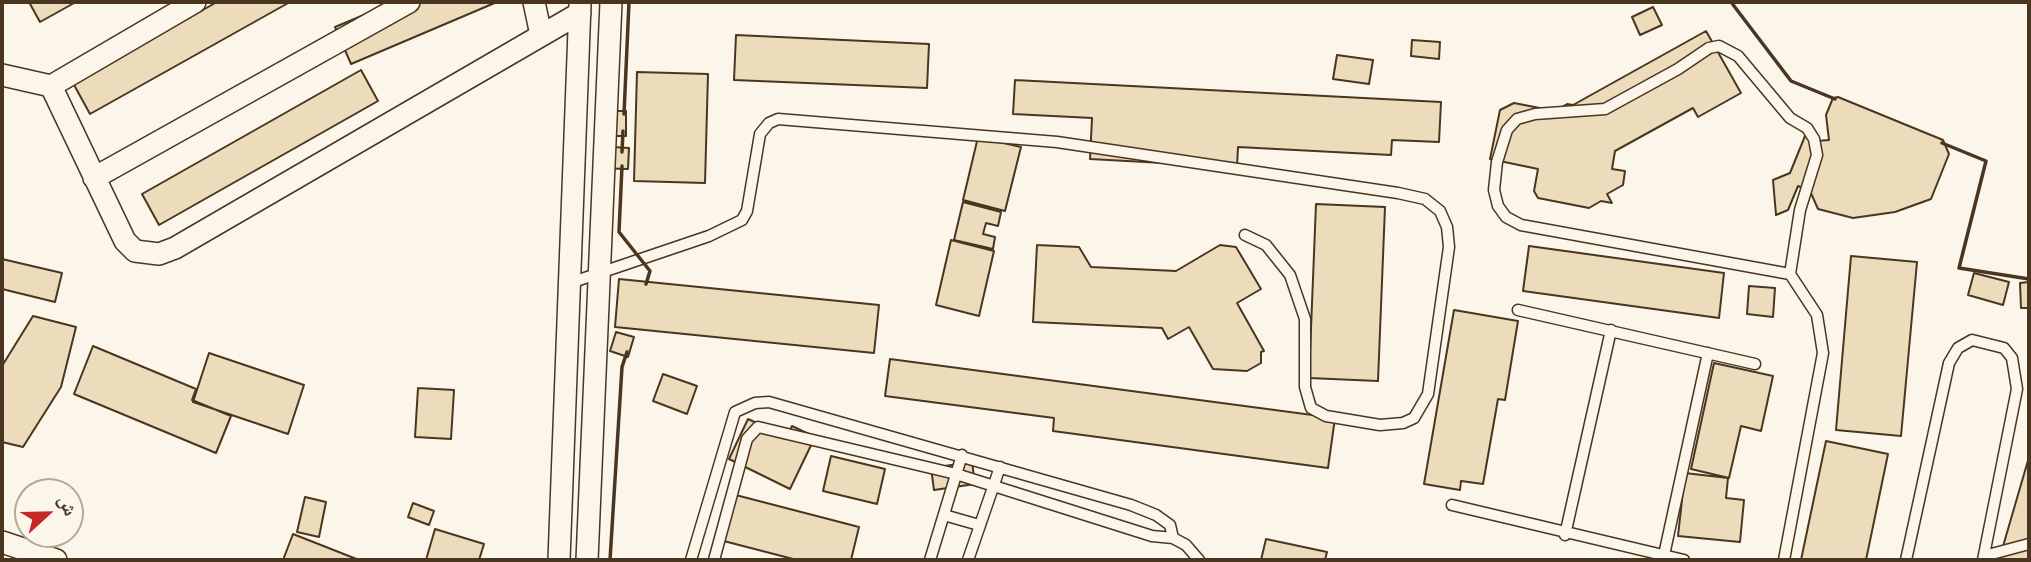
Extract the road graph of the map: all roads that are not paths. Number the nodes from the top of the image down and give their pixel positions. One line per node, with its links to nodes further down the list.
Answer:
1 (195, 2): 8 (street)
2 (409, 2): 9 (street)
3 (534, 2): 6 (street)
4 (611, 2): 11 (street)
5 (580, 7): 6 (street); 13 (street)
6 (541, 35): 9 (street)
7 (2, 75): 8 (street)
8 (51, 86): 9 (street)
9 (94, 178)
10 (1245, 236): 11 (lane)
11 (599, 272): 13 (lane); 35 (street)
12 (1790, 274): 12 (lane); 42 (lane)
13 (570, 283): 34 (street)
14 (1518, 310): 15 (lane)
15 (1611, 330): 16 (lane); 27 (lane)
16 (1708, 353): 17 (lane); 31 (lane)
17 (1755, 363)
18 (755, 403): 19 (lane); 20 (lane); 36 (lane)
19 (758, 427): 22 (lane); 37 (lane)
20 (962, 455): 21 (lane); 22 (lane)
21 (1000, 467): 23 (lane); 28 (lane)
22 (956, 474): 23 (lane); 25 (lane)
23 (994, 486): 26 (lane); 28 (lane)
24 (1452, 505): 27 (lane)
25 (944, 515): 26 (lane); 38 (lane)
26 (979, 525): 39 (lane)
27 (1565, 534): 31 (lane)
28 (1173, 538): 40 (lane)
29 (2, 542): 33 (street)
30 (2029, 544): 32 (lane)
31 (1664, 555): 41 (lane)
32 (1983, 558): 43 (lane)
33 (56, 560)
34 (559, 560)
35 (587, 560)
36 (691, 560)
37 (714, 560)
38 (930, 560)
39 (968, 560)
40 (1199, 560)
41 (1684, 560)
42 (1784, 560)
43 (1906, 560)

